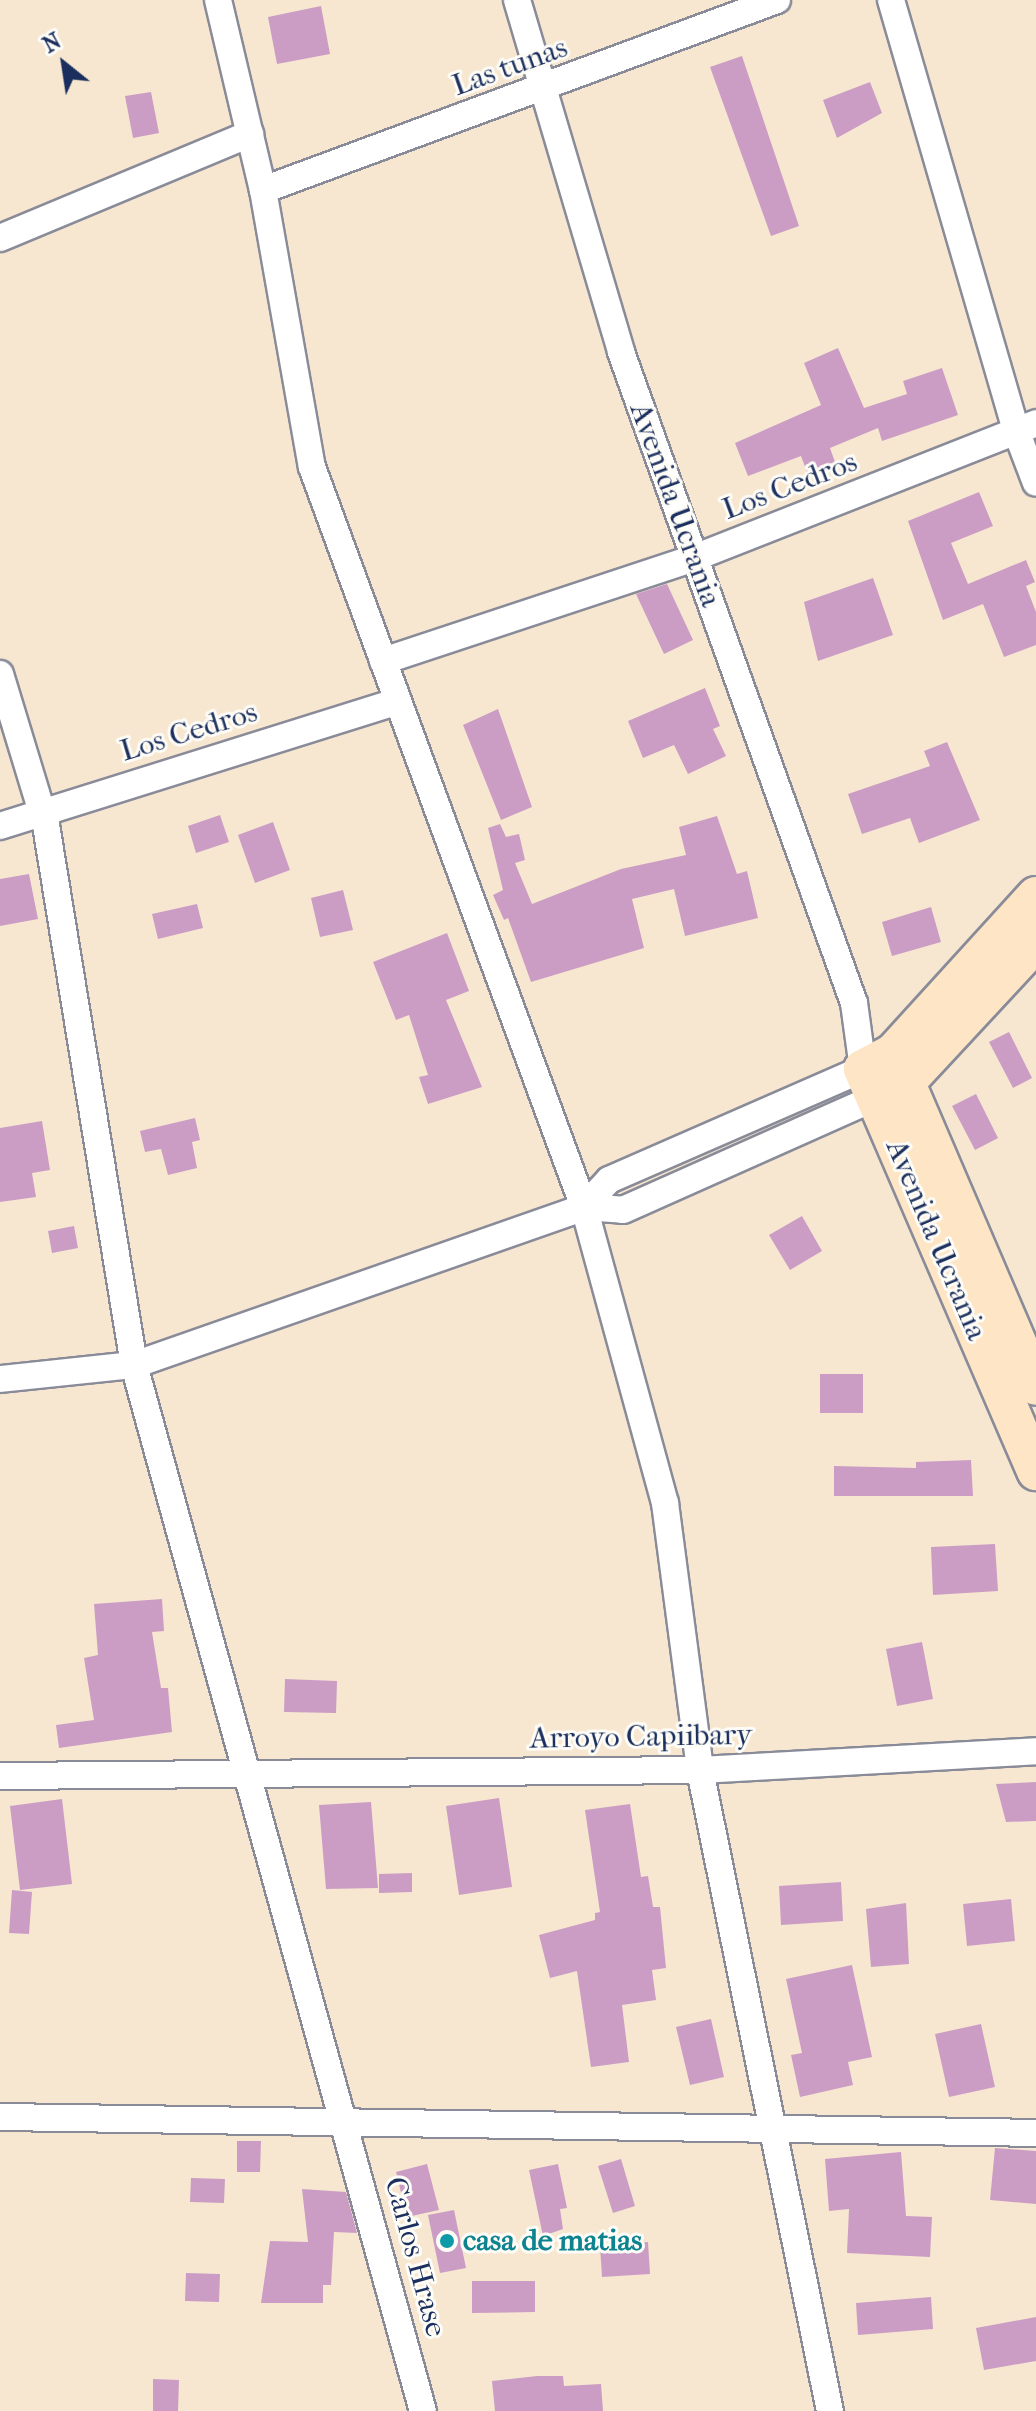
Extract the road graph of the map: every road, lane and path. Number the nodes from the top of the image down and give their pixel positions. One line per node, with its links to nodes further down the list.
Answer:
1 (218, 0): 6 (street)
2 (517, 0): 5 (street, Avenida Ucrania)
3 (777, 0): 5 (street, Las tunas)
4 (891, 0): 9 (street)
5 (544, 90): 7 (street, Las tunas); 11 (street, Avenida Ucrania)
6 (250, 134): 7 (street); 8 (street)
7 (263, 190): 12 (street)
8 (0, 238)
9 (1026, 428): 10 (street); 11 (street, Los Cedros)
10 (1036, 483)
11 (694, 558): 12 (street, Los Cedros); 19 (street, Avenida Ucrania)
12 (383, 661): 14 (street)
13 (0, 674): 15 (street, Carlos Hrase)
14 (398, 701): 15 (street, Los Cedros); 20 (street)
15 (42, 811): 16 (street, Los Cedros); 21 (street, Carlos Hrase)
16 (0, 826)
17 (1036, 896): 19 (main road)
18 (1036, 942): 19 (main road)
19 (885, 1075): 20 (street); 23 (main road, Avenida Ucrania); 24 (main road, Avenida Ucrania)
20 (584, 1207): 21 (street); 27 (street)
21 (134, 1365): 22 (street); 28 (street, Carlos Hrase)
22 (0, 1379)
23 (1036, 1386)
24 (1028, 1434): 25 (main road, Avenida Ucrania)
25 (1036, 1471)
26 (1036, 1751): 27 (street, Arroyo Capiibary)
27 (700, 1770): 28 (street, Arroyo Capiibary); 32 (street)
28 (247, 1773): 29 (street, Arroyo Capiibary); 31 (street, Carlos Hrase)
29 (0, 1776)
30 (0, 2117): 31 (street)
31 (345, 2119): 32 (street); 34 (street, Carlos Hrase)
32 (772, 2126): 33 (street); 35 (street)
33 (1036, 2133)
34 (423, 2411)
35 (830, 2411)

